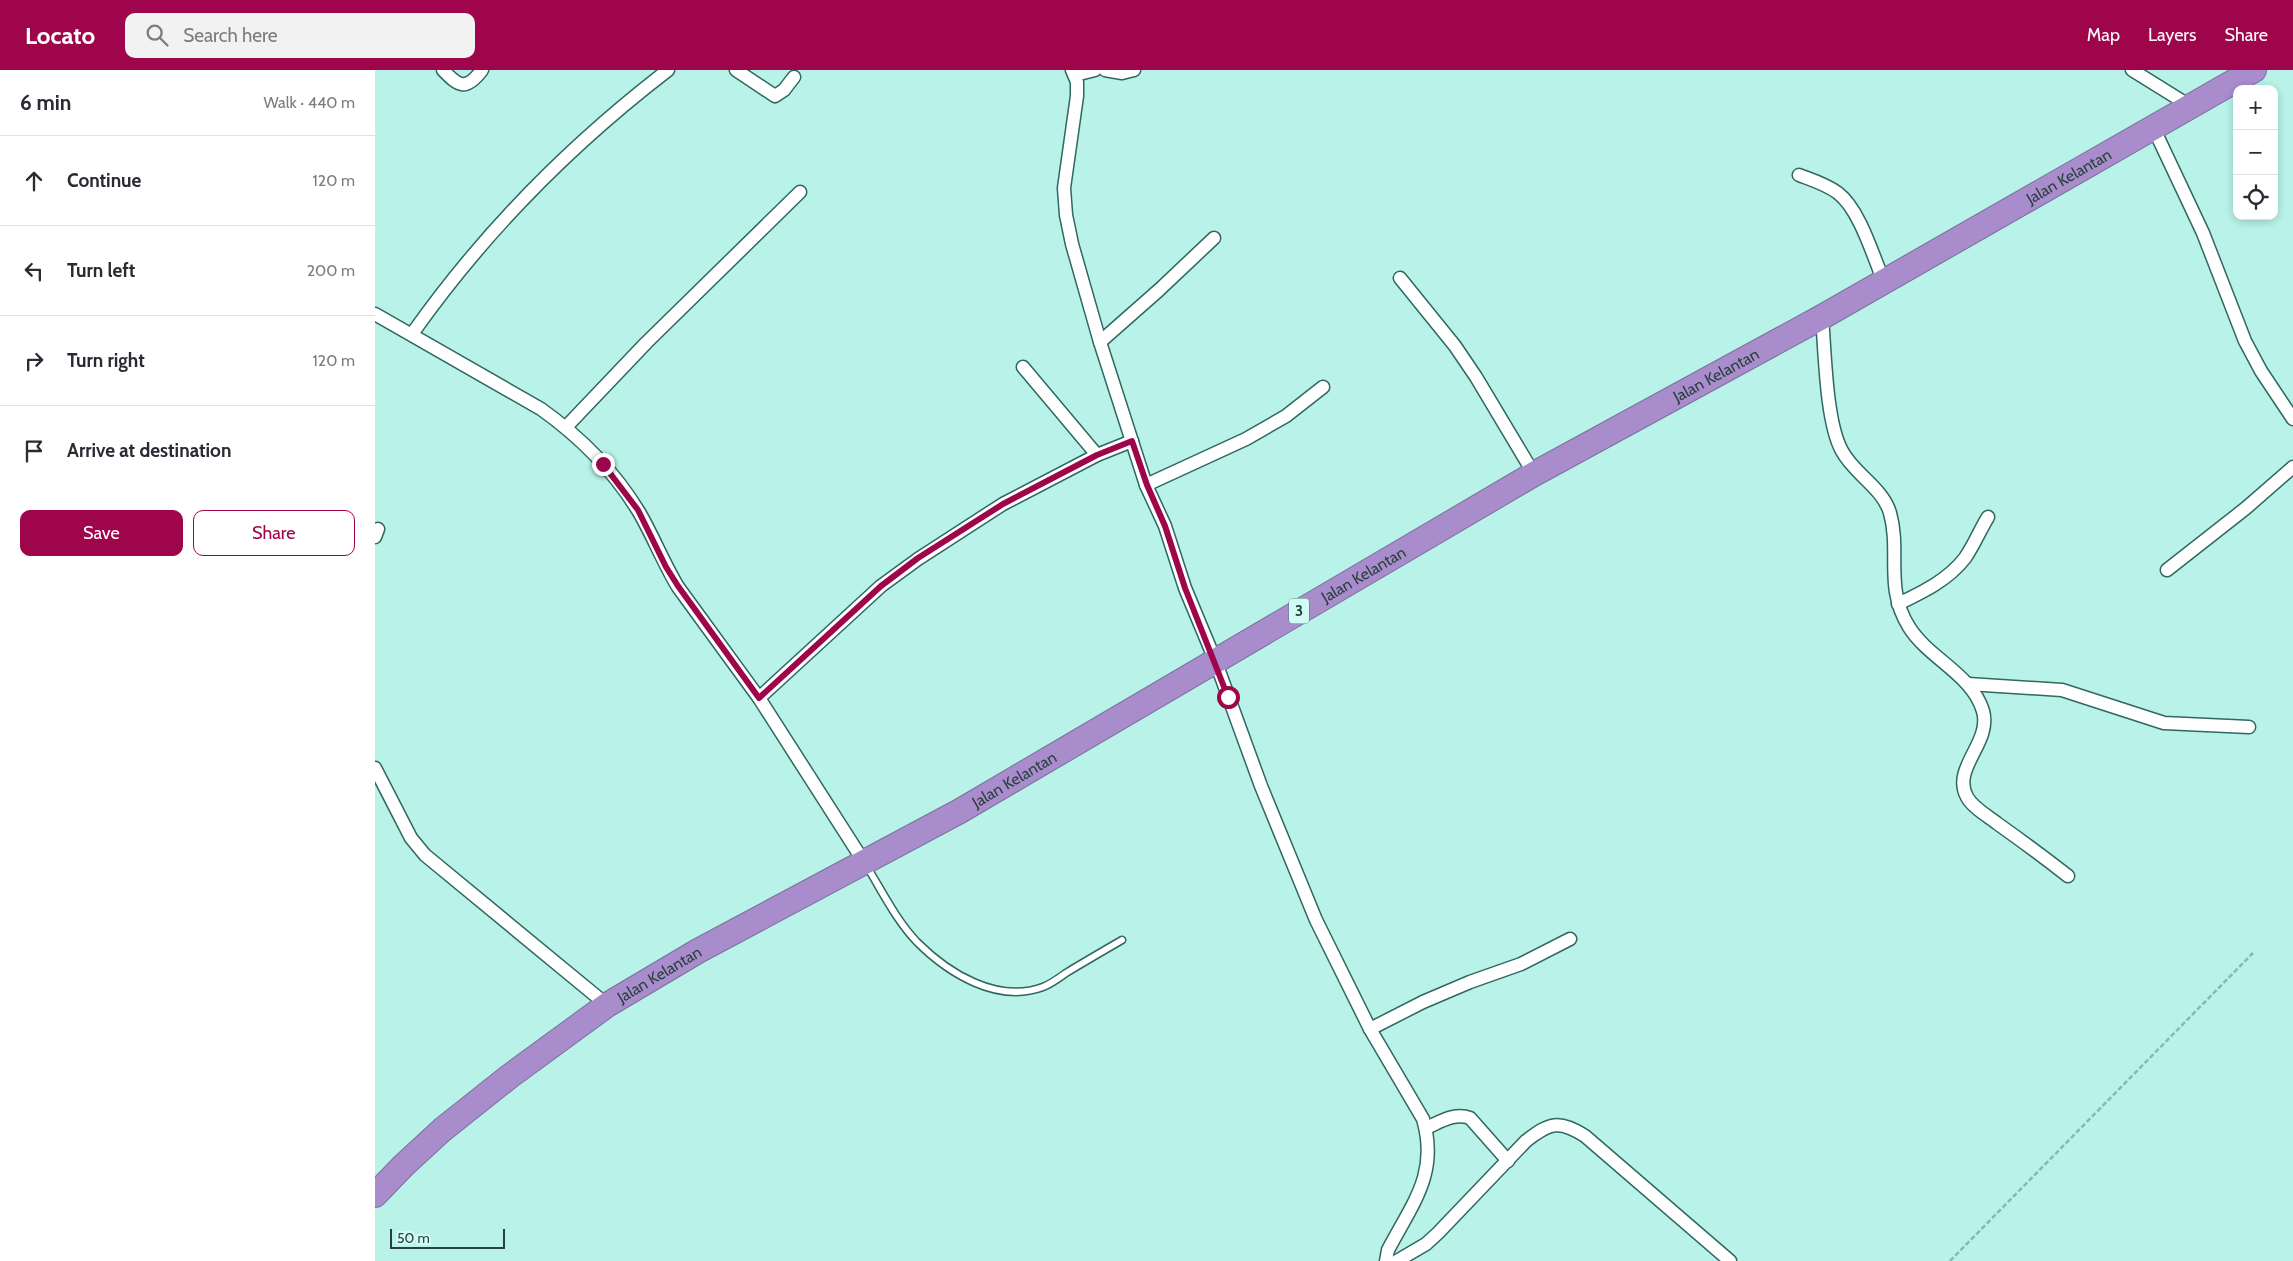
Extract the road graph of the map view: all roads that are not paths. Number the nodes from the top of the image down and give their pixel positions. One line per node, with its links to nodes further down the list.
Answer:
1 (443, 70): 2 (street)
2 (482, 70)
3 (668, 70): 21 (street)
4 (735, 70): 11 (street)
5 (1095, 70): 10 (street)
6 (1105, 70): 7 (street)
7 (1134, 70)
8 (2132, 70): 12 (street)
9 (2253, 70): 12 (highway, Jalan Kelantan / 3)
10 (1073, 73): 22 (street)
11 (794, 76)
12 (2190, 106): 13 (highway, Jalan Kelantan / 3)
13 (2154, 129): 18 (highway, Jalan Kelantan / 3); 25 (street)
14 (1799, 175): 18 (street)
15 (800, 192): 26 (street)
16 (1214, 238): 22 (street)
17 (1400, 278): 30 (street)
18 (1884, 282): 20 (highway, Jalan Kelantan / 3)
19 (375, 314): 21 (street)
20 (1822, 317): 30 (highway, Jalan Kelantan / 3); 34 (street)
21 (412, 334): 26 (street)
22 (1100, 342): 27 (street)
23 (1023, 367): 28 (street)
24 (1323, 387): 31 (street)
25 (2293, 419)
26 (566, 427): 37 (street)
27 (1132, 441): 28 (street); 31 (street)
28 (1097, 455): 37 (street)
29 (2293, 467): 33 (street)
30 (1534, 474): 35 (highway, Jalan Kelantan / 3)
31 (1147, 485): 35 (street)
32 (1988, 517): 34 (street)
33 (2167, 570)
34 (1899, 604): 36 (street)
35 (1215, 660): 40 (highway, Jalan Kelantan / 3); 45 (street)
36 (1968, 684): 38 (street); 41 (street)
37 (759, 698): 40 (street)
38 (2249, 727)
39 (375, 768): 44 (street)
40 (864, 862): 43 (lane); 44 (highway, Jalan Kelantan / 3)
41 (2068, 876)
42 (1570, 939): 45 (street)
43 (1122, 940)
44 (607, 1005): 48 (highway, Jalan Kelantan / 3)
45 (1370, 1029): 46 (street)
46 (1426, 1128): 47 (street); 49 (street)
47 (1508, 1161): 50 (street); 51 (street)
48 (375, 1196)
49 (1386, 1261)
50 (1397, 1261)
51 (1730, 1261)

